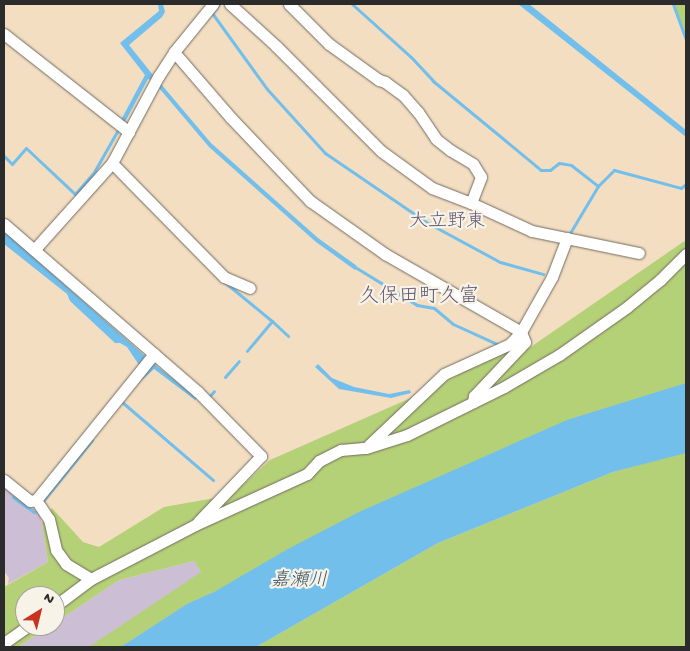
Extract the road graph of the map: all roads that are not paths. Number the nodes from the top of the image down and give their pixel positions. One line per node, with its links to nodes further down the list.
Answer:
1 (213, 4): 5 (street)
2 (230, 4): 8 (street)
3 (289, 4): 8 (street)
4 (4, 34): 6 (street)
5 (174, 52): 6 (street); 15 (street)
6 (124, 128): 7 (street)
7 (112, 163): 11 (street); 14 (street)
8 (471, 203): 10 (street)
9 (4, 224): 11 (street)
10 (567, 238): 12 (street); 15 (street)
11 (34, 250): 16 (street)
12 (639, 253)
13 (686, 254): 17 (street)
14 (250, 288)
15 (521, 332): 17 (street); 18 (street)
16 (150, 359): 20 (street); 21 (street)
17 (472, 402): 18 (street)
18 (366, 448): 21 (street)
19 (4, 480): 20 (street)
20 (36, 500): 22 (street)
21 (195, 525): 22 (street)
22 (91, 579): 23 (street)
23 (65, 598)
24 (15, 635): 25 (street)
25 (4, 643)

